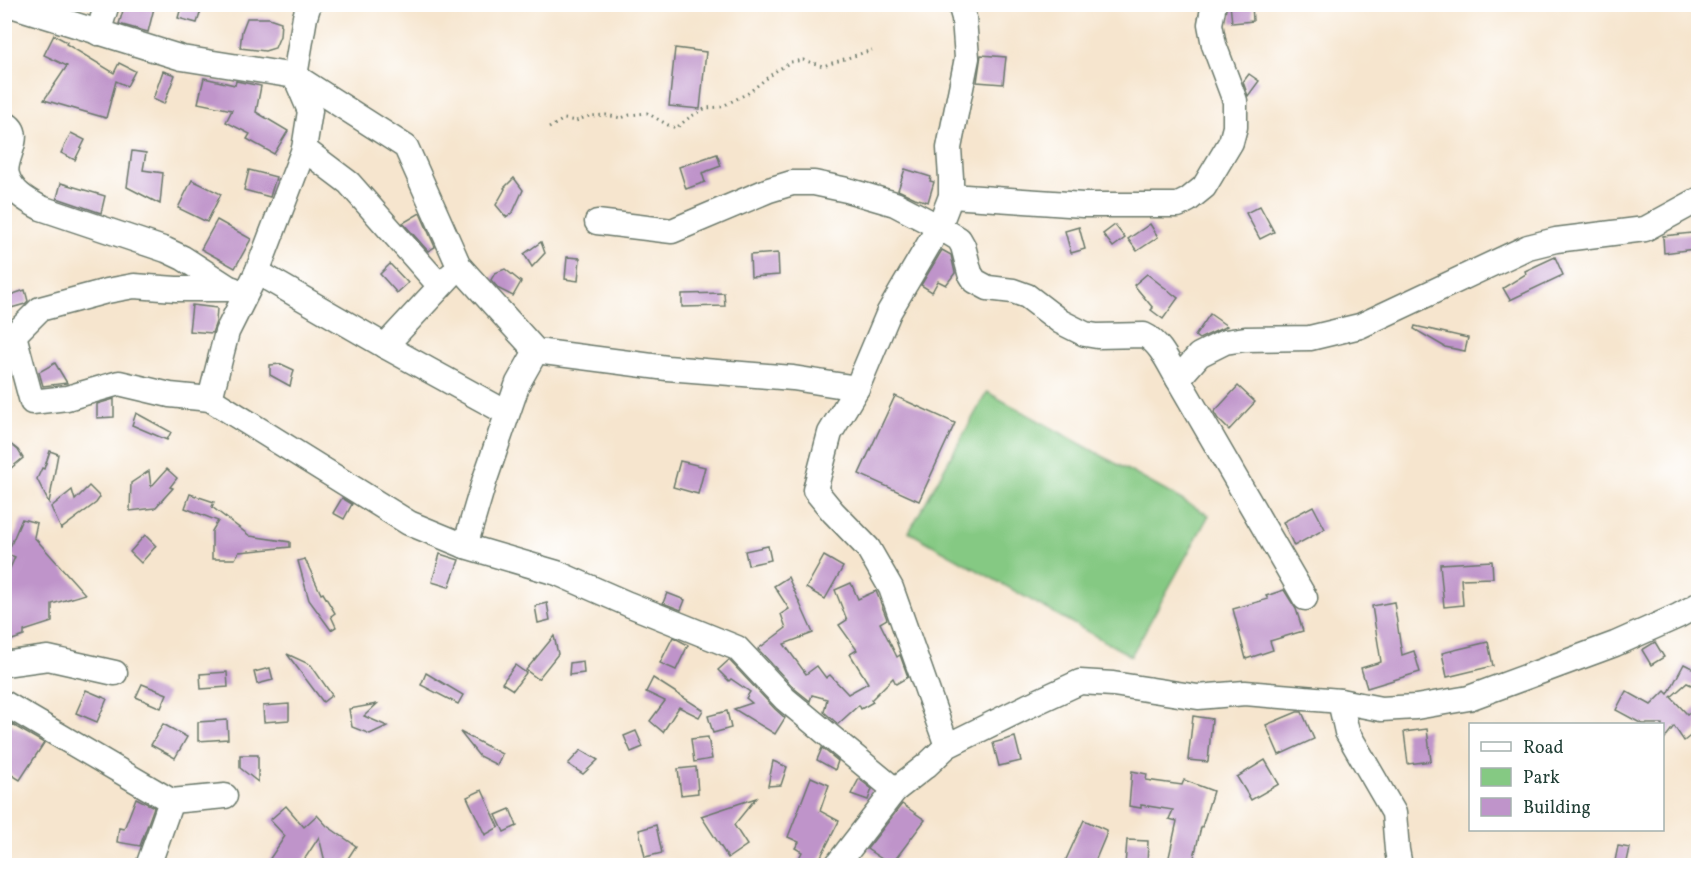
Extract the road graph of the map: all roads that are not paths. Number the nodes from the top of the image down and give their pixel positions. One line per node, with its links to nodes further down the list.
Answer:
1 (8, 4): 6 (street)
2 (107, 4): 6 (street)
3 (309, 4): 7 (street)
4 (960, 4): 10 (street)
5 (1214, 4): 10 (street)
6 (98, 33): 7 (street)
7 (295, 76): 9 (street); 14 (street)
8 (4, 123): 15 (street)
9 (304, 149): 15 (street); 16 (street)
10 (951, 196): 13 (street)
11 (1698, 200): 20 (street)
12 (597, 222): 13 (street)
13 (939, 227): 20 (street); 21 (street)
14 (459, 266): 16 (street); 19 (street)
15 (245, 284): 17 (street); 18 (street); 22 (street)
16 (441, 286): 18 (street)
17 (9, 334): 22 (street)
18 (385, 346): 23 (street)
19 (536, 351): 21 (street); 23 (street)
20 (1178, 379): 25 (street)
21 (857, 388): 31 (street)
22 (210, 399): 24 (street)
23 (507, 413): 24 (street)
24 (465, 546): 32 (street)
25 (1305, 598)
26 (1698, 605): 29 (street)
27 (4, 664): 28 (street)
28 (115, 673)
29 (1340, 701): 31 (street); 37 (street)
30 (4, 703): 34 (street)
31 (947, 746): 32 (street)
32 (895, 790): 36 (street)
33 (225, 796): 34 (street)
34 (171, 801): 35 (street)
35 (148, 866)
36 (836, 866)
37 (1400, 866)

